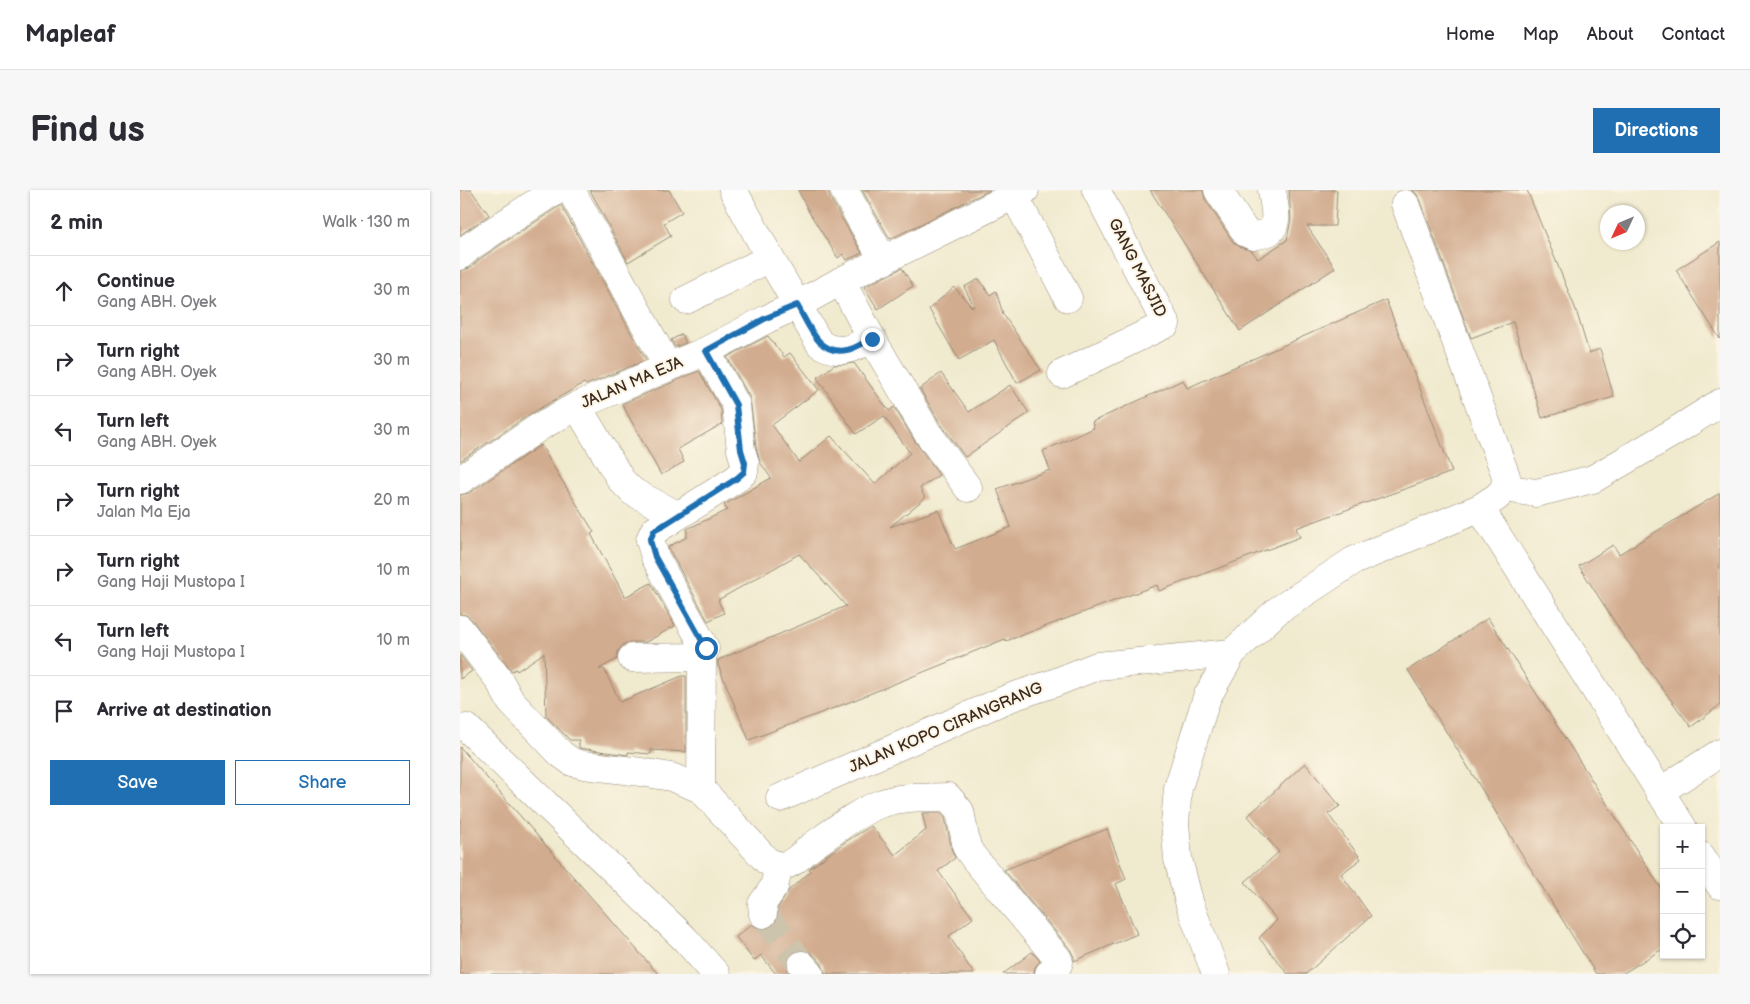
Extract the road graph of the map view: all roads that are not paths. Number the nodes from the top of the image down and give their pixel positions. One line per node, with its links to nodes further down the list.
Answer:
1 (555, 190): 10 (street)
2 (571, 190): 19 (street)
3 (733, 190): 11 (street)
4 (844, 190): 12 (street)
5 (1096, 190): 20 (street, GANG MASJID)
6 (1218, 190): 7 (street)
7 (1272, 190)
8 (1020, 192): 12 (street, JALAN MA EJA); 14 (street)
9 (1405, 204): 25 (street)
10 (460, 256)
11 (770, 258): 15 (street); 16 (street)
12 (884, 261): 13 (street, JALAN MA EJA)
13 (841, 281): 16 (street, JALAN MA EJA); 17 (street)
14 (1068, 298)
15 (686, 300)
16 (797, 305): 17 (street); 18 (street, JALAN MA EJA)
17 (872, 339): 24 (street)
18 (706, 351): 19 (street, JALAN MA EJA); 27 (street)
19 (668, 367): 22 (street, JALAN MA EJA)
20 (1062, 374)
21 (1720, 403): 25 (street)
22 (577, 406): 23 (street, JALAN MA EJA); 27 (street)
23 (460, 480)
24 (968, 488)
25 (1505, 488): 26 (street)
26 (1480, 508): 30 (street); 35 (street)
27 (677, 516): 29 (street)
28 (460, 629): 34 (street)
29 (704, 653): 31 (street); 34 (street)
30 (1232, 653): 36 (street, JALAN KOPO CIRANGRANG); 44 (street)
31 (632, 658)
32 (467, 728): 42 (street)
33 (1720, 753): 35 (street)
34 (701, 789): 39 (street)
35 (1659, 792): 37 (street)
36 (780, 798)
37 (1680, 824)
38 (1705, 862): 40 (street)
39 (773, 864): 41 (street); 43 (street)
40 (1720, 885)
41 (763, 914)
42 (716, 974)
43 (1049, 974)
44 (1216, 974)

